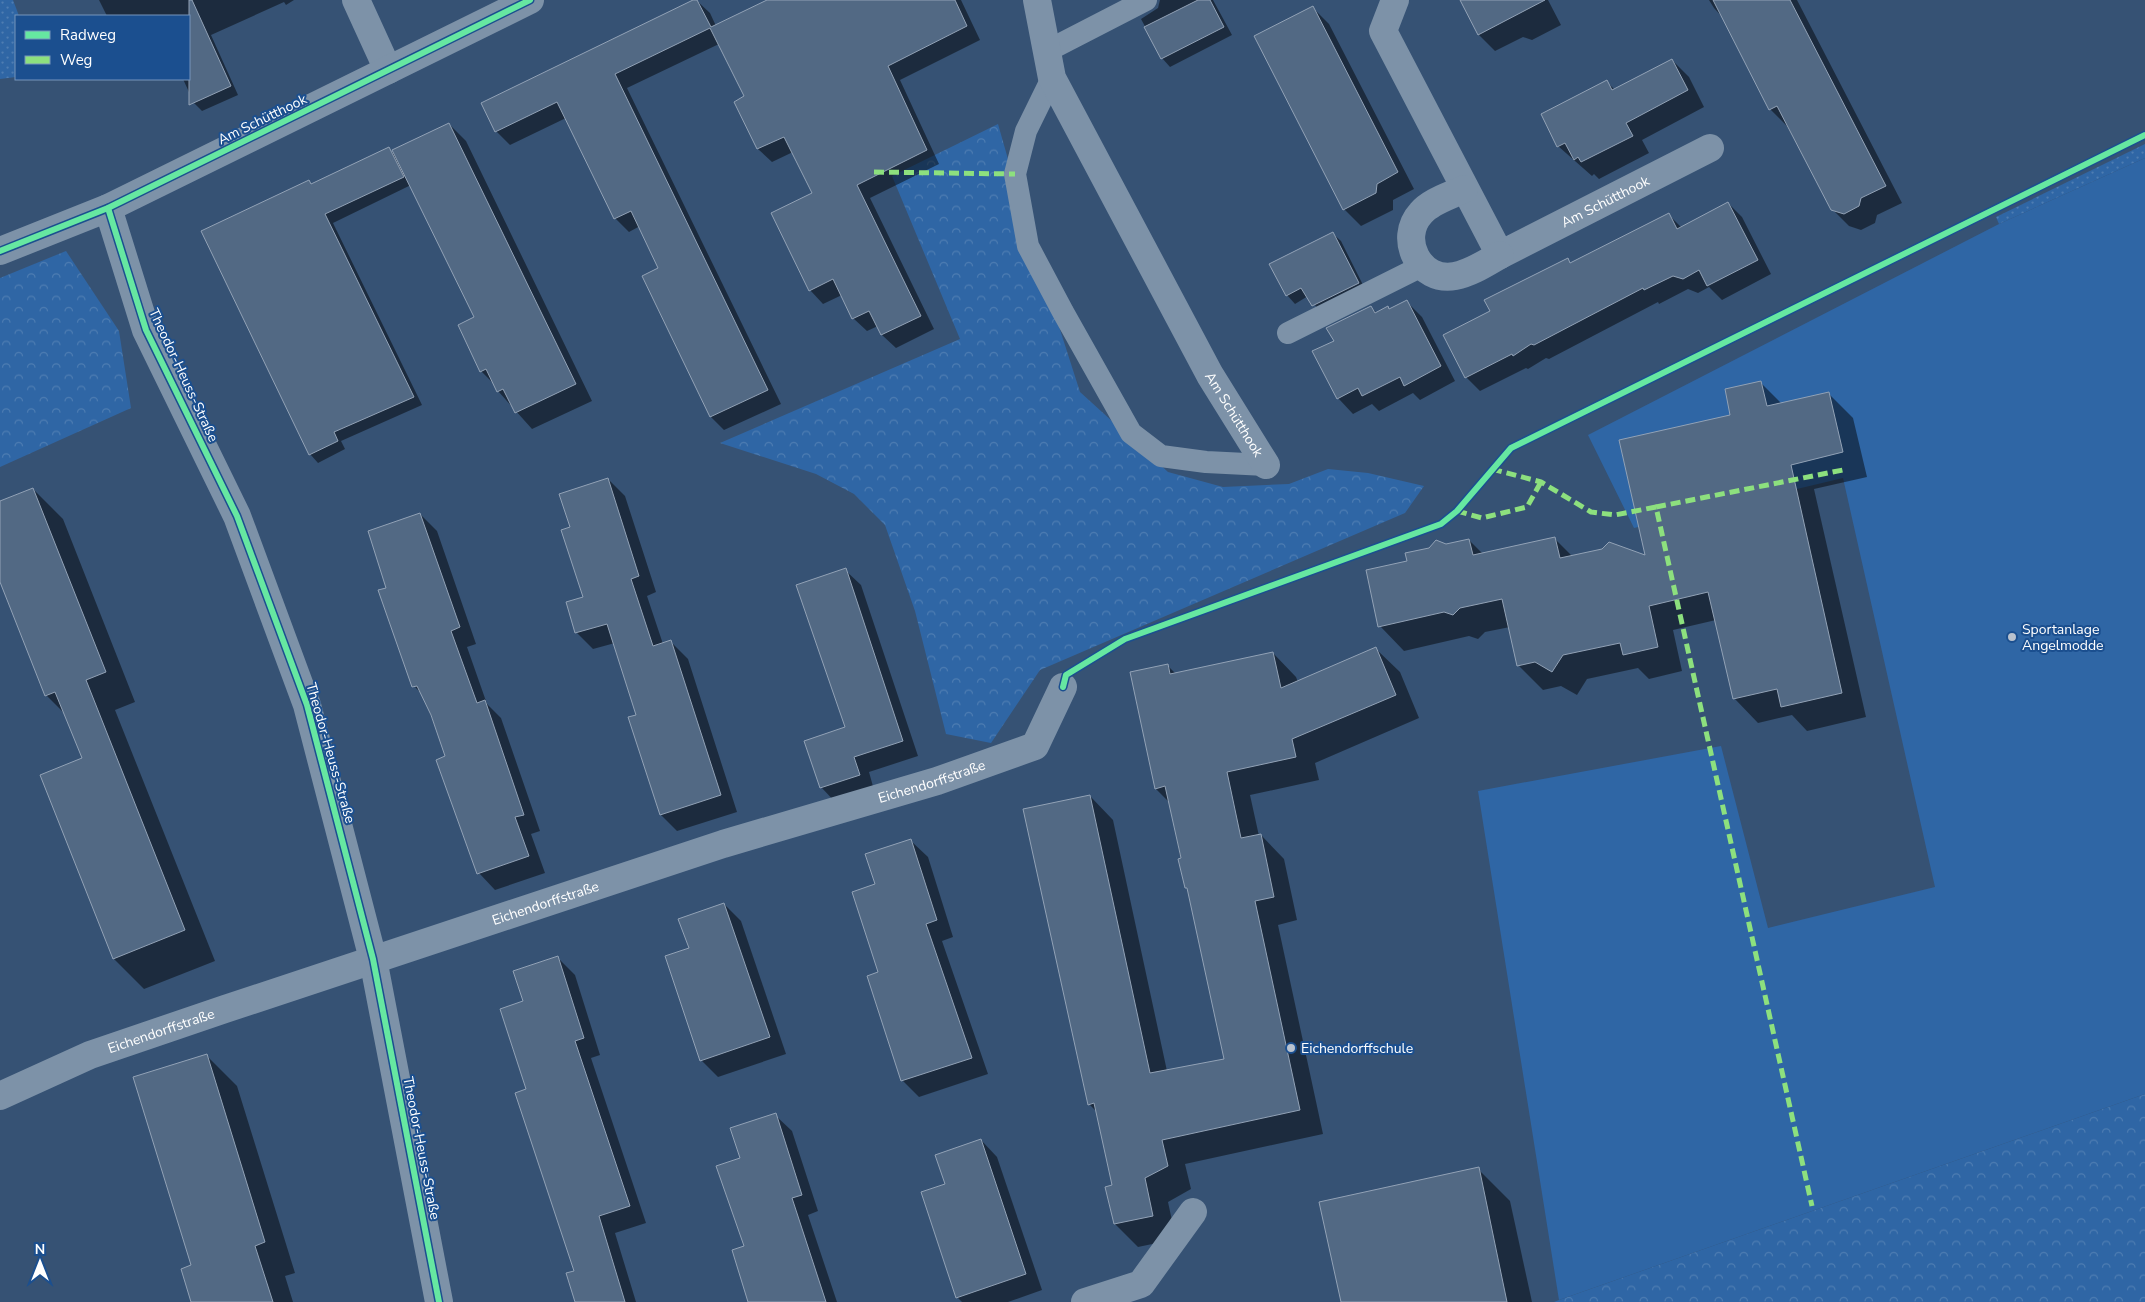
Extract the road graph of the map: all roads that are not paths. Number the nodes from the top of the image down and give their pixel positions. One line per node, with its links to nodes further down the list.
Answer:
1 (356, 0): 7 (street)
2 (530, 0): 7 (street, Am Schütthook)
3 (1037, 0): 6 (street, Am Schütthook)
4 (1146, 0): 6 (lane)
5 (1395, 0): 10 (street)
6 (1047, 51): 8 (street, Am Schütthook)
7 (388, 70): 11 (street, Am Schütthook)
8 (1052, 78): 16 (street, Am Schütthook); 16 (lane, Am Schütthook)
9 (1710, 148): 13 (street, Am Schütthook)
10 (1464, 189): 13 (street); 14 (street)
11 (108, 208): 12 (street, Am Schütthook); 18 (street, Theodor-Heuss-Straße)
12 (0, 251)
13 (1500, 255): 14 (street, Am Schütthook)
14 (1422, 266): 15 (lane)
15 (1288, 333)
16 (1266, 465)
17 (1063, 688): 18 (street, Eichendorffstraße)
18 (373, 959): 19 (street, Eichendorffstraße); 21 (street, Theodor-Heuss-Straße)
19 (0, 1096)
20 (1193, 1212): 22 (street)
21 (439, 1302)
22 (1085, 1302)

